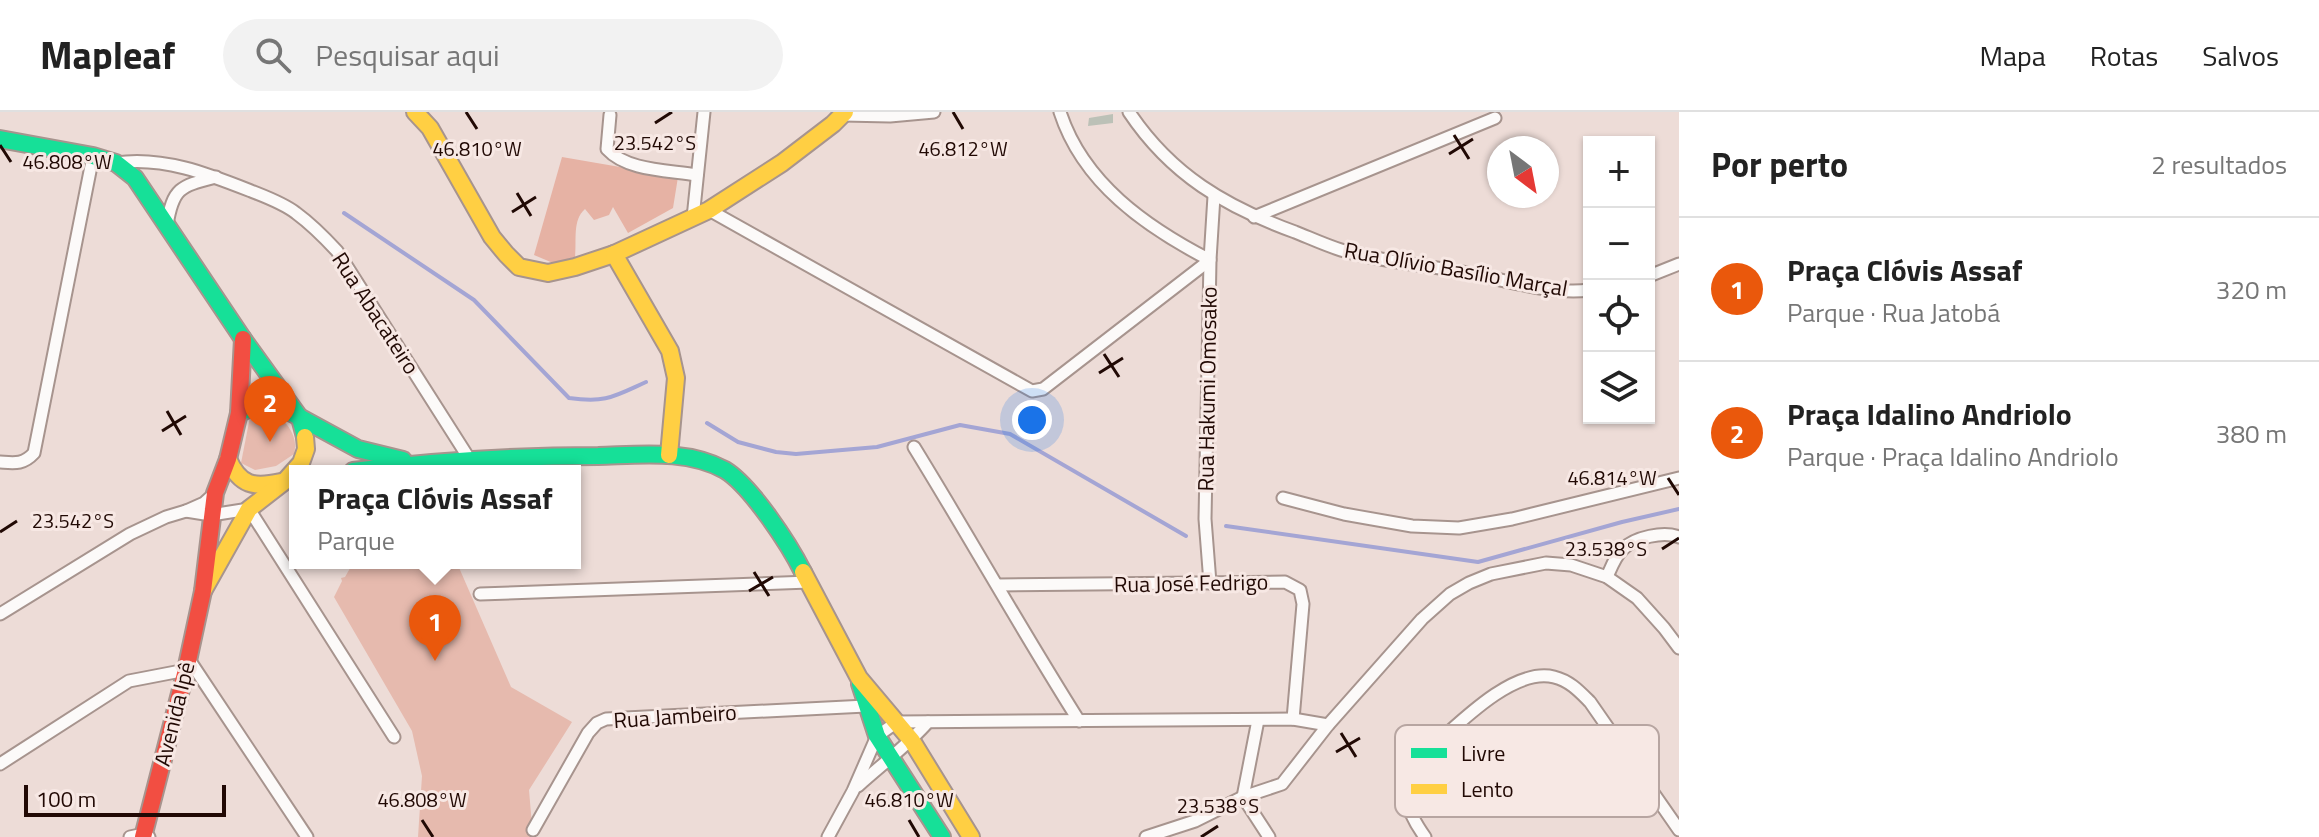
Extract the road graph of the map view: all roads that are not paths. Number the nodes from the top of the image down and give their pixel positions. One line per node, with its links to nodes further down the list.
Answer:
1 (415, 112): 19 (street)
2 (704, 112): 12 (street)
3 (934, 112): 6 (street)
4 (1060, 112): 20 (street)
5 (1129, 112): 14 (street, Rua Olívio Basílio Marçal)
6 (844, 114): 15 (street)
7 (610, 115): 12 (street)
8 (1495, 118): 16 (street)
9 (0, 139): 10 (street)
10 (93, 156): 11 (street); 31 (street)
11 (116, 163): 13 (street, Rua Abacateiro); 18 (street)
12 (697, 175): 17 (street)
13 (217, 177): 18 (street); 30 (street, Rua Abacateiro)
14 (1214, 196): 16 (street, Rua Olívio Basílio Marçal); 20 (street, Rua Hakumi Omosako)
15 (709, 210): 17 (street); 20 (street)
16 (1254, 217): 23 (street, Rua Olívio Basílio Marçal)
17 (693, 218): 19 (street)
18 (167, 225): 24 (street)
19 (614, 254): 28 (street)
20 (1210, 260): 46 (street, Rua Hakumi Omosako)
21 (1679, 264): 22 (street)
22 (1655, 274)
23 (1583, 290)
24 (243, 339): 25 (street); 26 (street)
25 (239, 413): 26 (street); 29 (street)
26 (300, 418): 32 (street); 33 (street)
27 (914, 447): 47 (street)
28 (669, 455): 30 (street); 45 (street)
29 (228, 459): 36 (street); 38 (street, Avenida Ipê)
30 (470, 460): 32 (street)
31 (0, 462)
32 (416, 463): 34 (street)
33 (300, 465)
34 (400, 465)
35 (1679, 478): 39 (street)
36 (289, 480)
37 (289, 481): 40 (street, Avenida Ipê)
38 (215, 493): 41 (street); 42 (street, Avenida Ipê)
39 (1283, 498)
40 (249, 509): 42 (street); 48 (street, Avenida Ipê); 63 (street)
41 (186, 511): 42 (street); 50 (street)
42 (211, 515): 48 (street, Avenida Ipê)
43 (1679, 537): 44 (street)
44 (1607, 577): 51 (street); 59 (street)
45 (809, 582): 49 (street); 53 (street)
46 (1210, 583): 47 (street, Rua José Fedrigo); 54 (street, Rua José Fedrigo)
47 (998, 585): 56 (street)
48 (203, 591): 52 (street, Avenida Ipê)
49 (480, 594)
50 (0, 614)
51 (1679, 648)
52 (187, 664): 66 (street); 73 (street, Avenida Ipê); 74 (street)
53 (872, 704): 57 (street); 62 (street); 71 (street, Rua Jambeiro)
54 (1293, 719): 55 (street); 59 (street)
55 (1258, 720): 56 (street); 68 (street)
56 (1079, 721): 58 (street)
57 (897, 722): 58 (street); 62 (street); 64 (street)
58 (928, 722): 64 (street)
59 (1328, 725): 68 (street)
60 (1459, 725): 61 (street)
61 (1606, 725)
62 (877, 736): 65 (street); 67 (street)
63 (394, 737)
64 (912, 741): 65 (street); 77 (street)
65 (891, 755): 67 (street); 76 (street)
66 (0, 764)
67 (853, 791): 75 (street)
68 (1243, 797): 78 (street); 79 (street)
69 (1659, 801): 72 (street)
70 (1413, 817): 80 (street)
71 (533, 830)
72 (1679, 830)
73 (142, 836)
74 (307, 837)
75 (828, 837)
76 (942, 837)
77 (971, 837)
78 (1146, 837)
79 (1269, 837)
80 (1425, 837)

